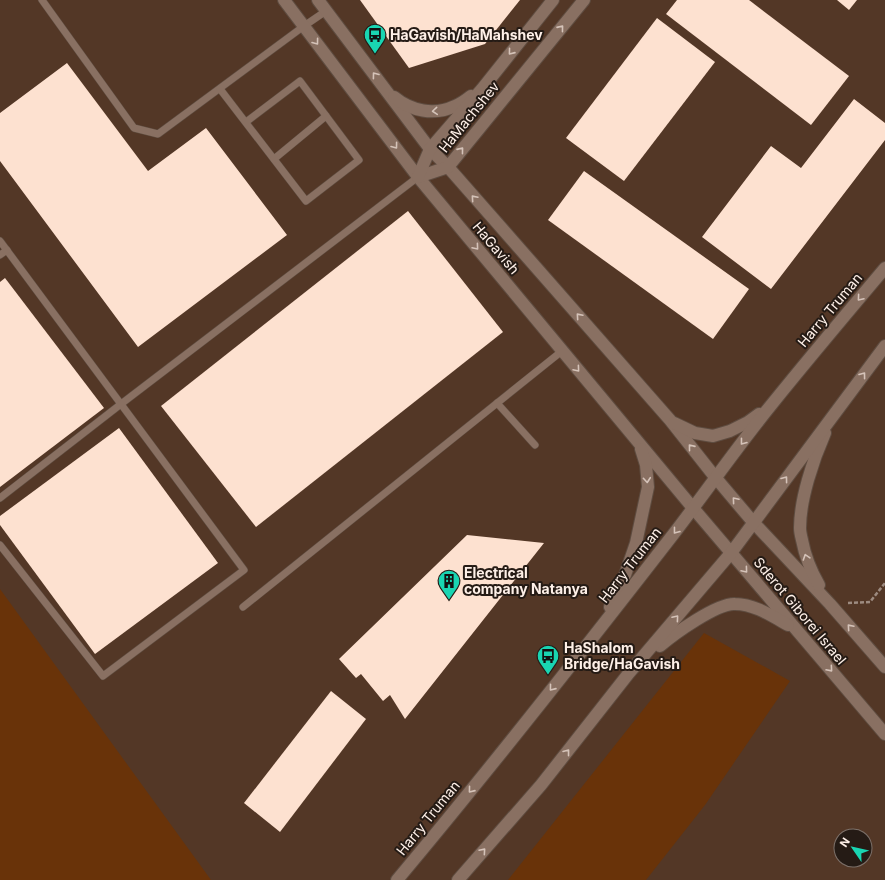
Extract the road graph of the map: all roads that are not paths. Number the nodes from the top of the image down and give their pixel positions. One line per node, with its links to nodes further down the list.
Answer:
1 (42, 0): 8 (lane)
2 (284, 0): 7 (street, HaGavish)
3 (318, 0): 6 (street, HaGavish)
4 (553, 0): 9 (street, HaMachshev, one-way to 9)
5 (584, 0): 15 (street, HaMachshev, one-way to 5)
6 (326, 11): 7 (lane); 10 (street, HaGavish, one-way to 6)
7 (304, 26): 8 (lane); 16 (street, HaGavish, one-way to 16)
8 (220, 88): 12 (lane)
9 (482, 89): 10 (street, one-way to 10); 13 (street, HaMachshev)
10 (387, 92): 13 (street, HaGavish)
11 (326, 116): 12 (lane); 14 (lane); 14 (lane)
12 (246, 122): 14 (lane)
13 (430, 149): 15 (street, HaGavish); 16 (street, HaMachshev)
14 (274, 159)
15 (448, 167): 16 (street, HaMachshev); 27 (street, HaGavish, one-way to 15)
16 (418, 177): 22 (street, HaGavish, one-way to 22); 24 (lane)
17 (0, 241): 18 (lane)
18 (7, 250): 19 (lane); 24 (lane)
19 (0, 255)
20 (885, 268): 25 (street, Harry Truman, one-way to 25)
21 (885, 346): 26 (street, one-way to 21)
22 (562, 351): 23 (lane); 28 (street, HaGavish, one-way to 28)
23 (498, 403): 29 (lane); 37 (lane)
24 (121, 404): 31 (lane); 34 (lane)
25 (772, 405): 27 (street); 30 (street, Harry Truman, one-way to 30)
26 (832, 416): 33 (street, one-way to 26); 36 (street, one-way to 26)
27 (670, 420): 30 (street, HaGavish, one-way to 27)
28 (639, 442): 32 (street, HaGavish); 38 (street, one-way to 38)
29 (535, 444)
30 (715, 477): 32 (street, Harry Truman); 33 (street, Sderot Giborei Israel, one-way to 30)
31 (0, 498)
32 (693, 508): 35 (street, Sderot Giborei Israel); 38 (street, Harry Truman, one-way to 38)
33 (753, 522): 35 (street); 36 (street, Sderot Giborei Israel)
34 (0, 545)
35 (731, 553): 39 (street, Sderot Giborei Israel, one-way to 39); 41 (street, one-way to 35)
36 (830, 604): 40 (street, Sderot Giborei Israel, one-way to 36)
37 (243, 607)
38 (601, 628): 43 (street, Harry Truman, one-way to 43)
39 (796, 630): 41 (street); 42 (street, Sderot Giborei Israel, one-way to 42)
40 (885, 667)
41 (629, 673): 44 (street, one-way to 41)
42 (885, 734)
43 (397, 880)
44 (458, 880)

